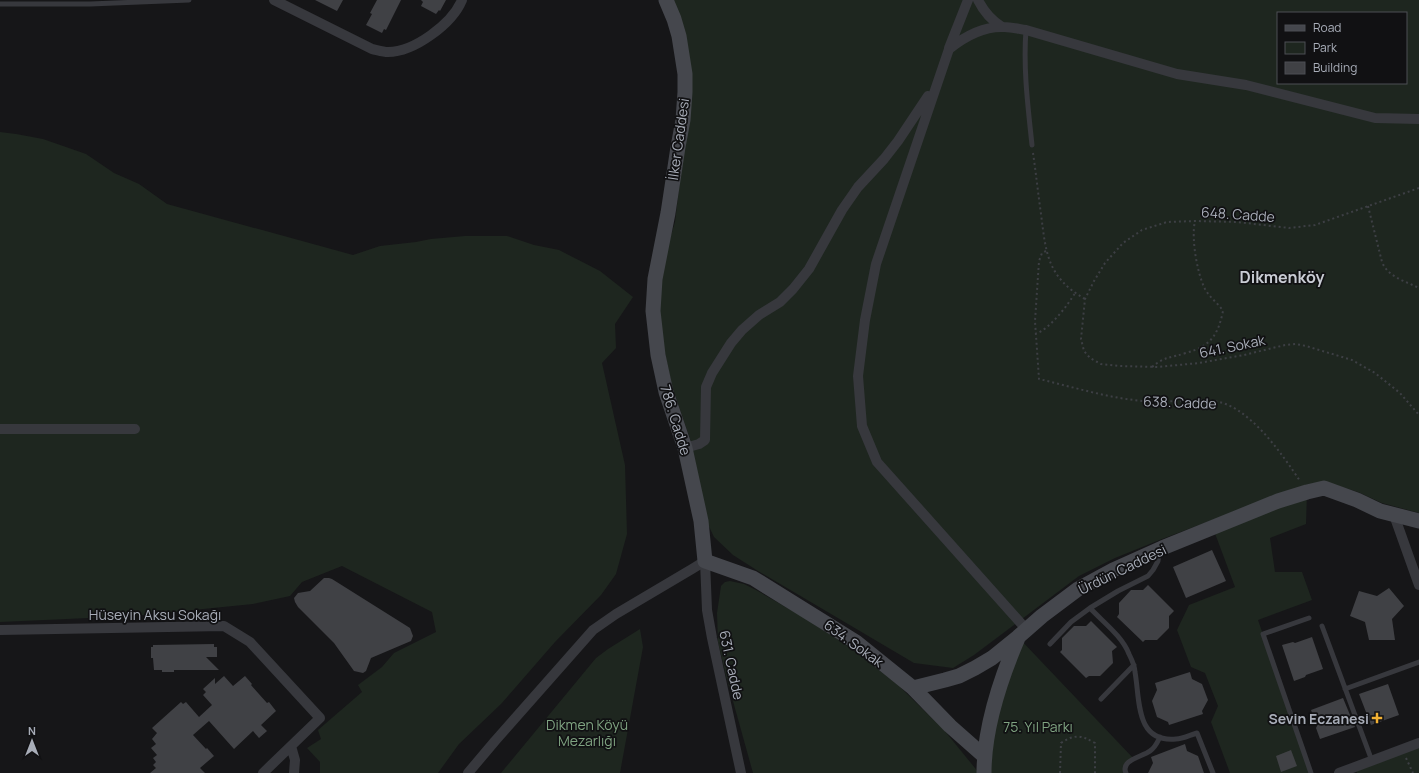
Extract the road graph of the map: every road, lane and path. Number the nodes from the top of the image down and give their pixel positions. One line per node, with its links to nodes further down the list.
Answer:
1 (189, 0): 7 (lane)
2 (274, 0): 3 (street)
3 (462, 0)
4 (666, 0): 17 (main road, İlker Caddesi)
5 (968, 0): 10 (street)
6 (978, 0): 8 (street)
7 (0, 4)
8 (1002, 27): 9 (street); 10 (street)
9 (1026, 30): 11 (street); 12 (lane)
10 (948, 49): 26 (street); 37 (street)
11 (1419, 120)
12 (1032, 145): 16 (path)
13 (1419, 188): 14 (path, 648. Cadde)
14 (1368, 206): 15 (path, 648. Cadde); 18 (path)
15 (1195, 221): 20 (path, 648. Cadde); 22 (path)
16 (1046, 251): 19 (path); 21 (path)
17 (655, 279): 26 (main road, 786. Cadde)
18 (1419, 288)
19 (1075, 293): 20 (path); 21 (path)
20 (1085, 299): 22 (path, 641. Sokak)
21 (1035, 334): 27 (path, 638. Cadde)
22 (1152, 367): 23 (path, 641. Sokak)
23 (1419, 415)
24 (0, 429): 25 (street)
25 (135, 429)
26 (685, 448): 31 (main road, 786. Cadde)
27 (1308, 492): 28 (main road, Ürdün Caddesi); 30 (main road, Ürdün Caddesi)
28 (1394, 515): 29 (main road); 32 (street)
29 (1419, 521)
30 (1160, 550): 33 (lane); 37 (main road, Ürdün Caddesi)
31 (704, 561): 41 (main road, 634. Sokak); 53 (street); 54 (street, 631. Cadde)
32 (1419, 584)
33 (1090, 608): 38 (lane); 40 (lane)
34 (1310, 618): 60 (lane)
35 (1322, 626): 42 (lane)
36 (0, 630): 46 (street, Hüseyin Aksu Sokağı)
37 (1023, 634): 41 (main road); 48 (main road, Ürdün Caddesi)
38 (1050, 644)
39 (1419, 662): 42 (lane)
40 (1134, 665): 43 (lane); 44 (lane)
41 (913, 688): 48 (main road, 634. Sokak)
42 (1345, 688): 49 (lane)
43 (1101, 699)
44 (1160, 737): 58 (lane); 59 (lane)
45 (1419, 743): 47 (street)
46 (291, 746): 51 (street); 52 (street)
47 (1403, 749): 49 (street); 62 (path)
48 (984, 756): 55 (main road, Ürdün Caddesi)
49 (1372, 761): 50 (street)
50 (1356, 770): 61 (street)
51 (262, 773)
52 (294, 773)
53 (468, 773)
54 (741, 773)
55 (984, 773)
56 (1060, 773): 57 (path)
57 (1095, 773)
58 (1126, 773)
59 (1213, 773)
60 (1311, 773)
61 (1339, 773)
62 (1413, 773)

